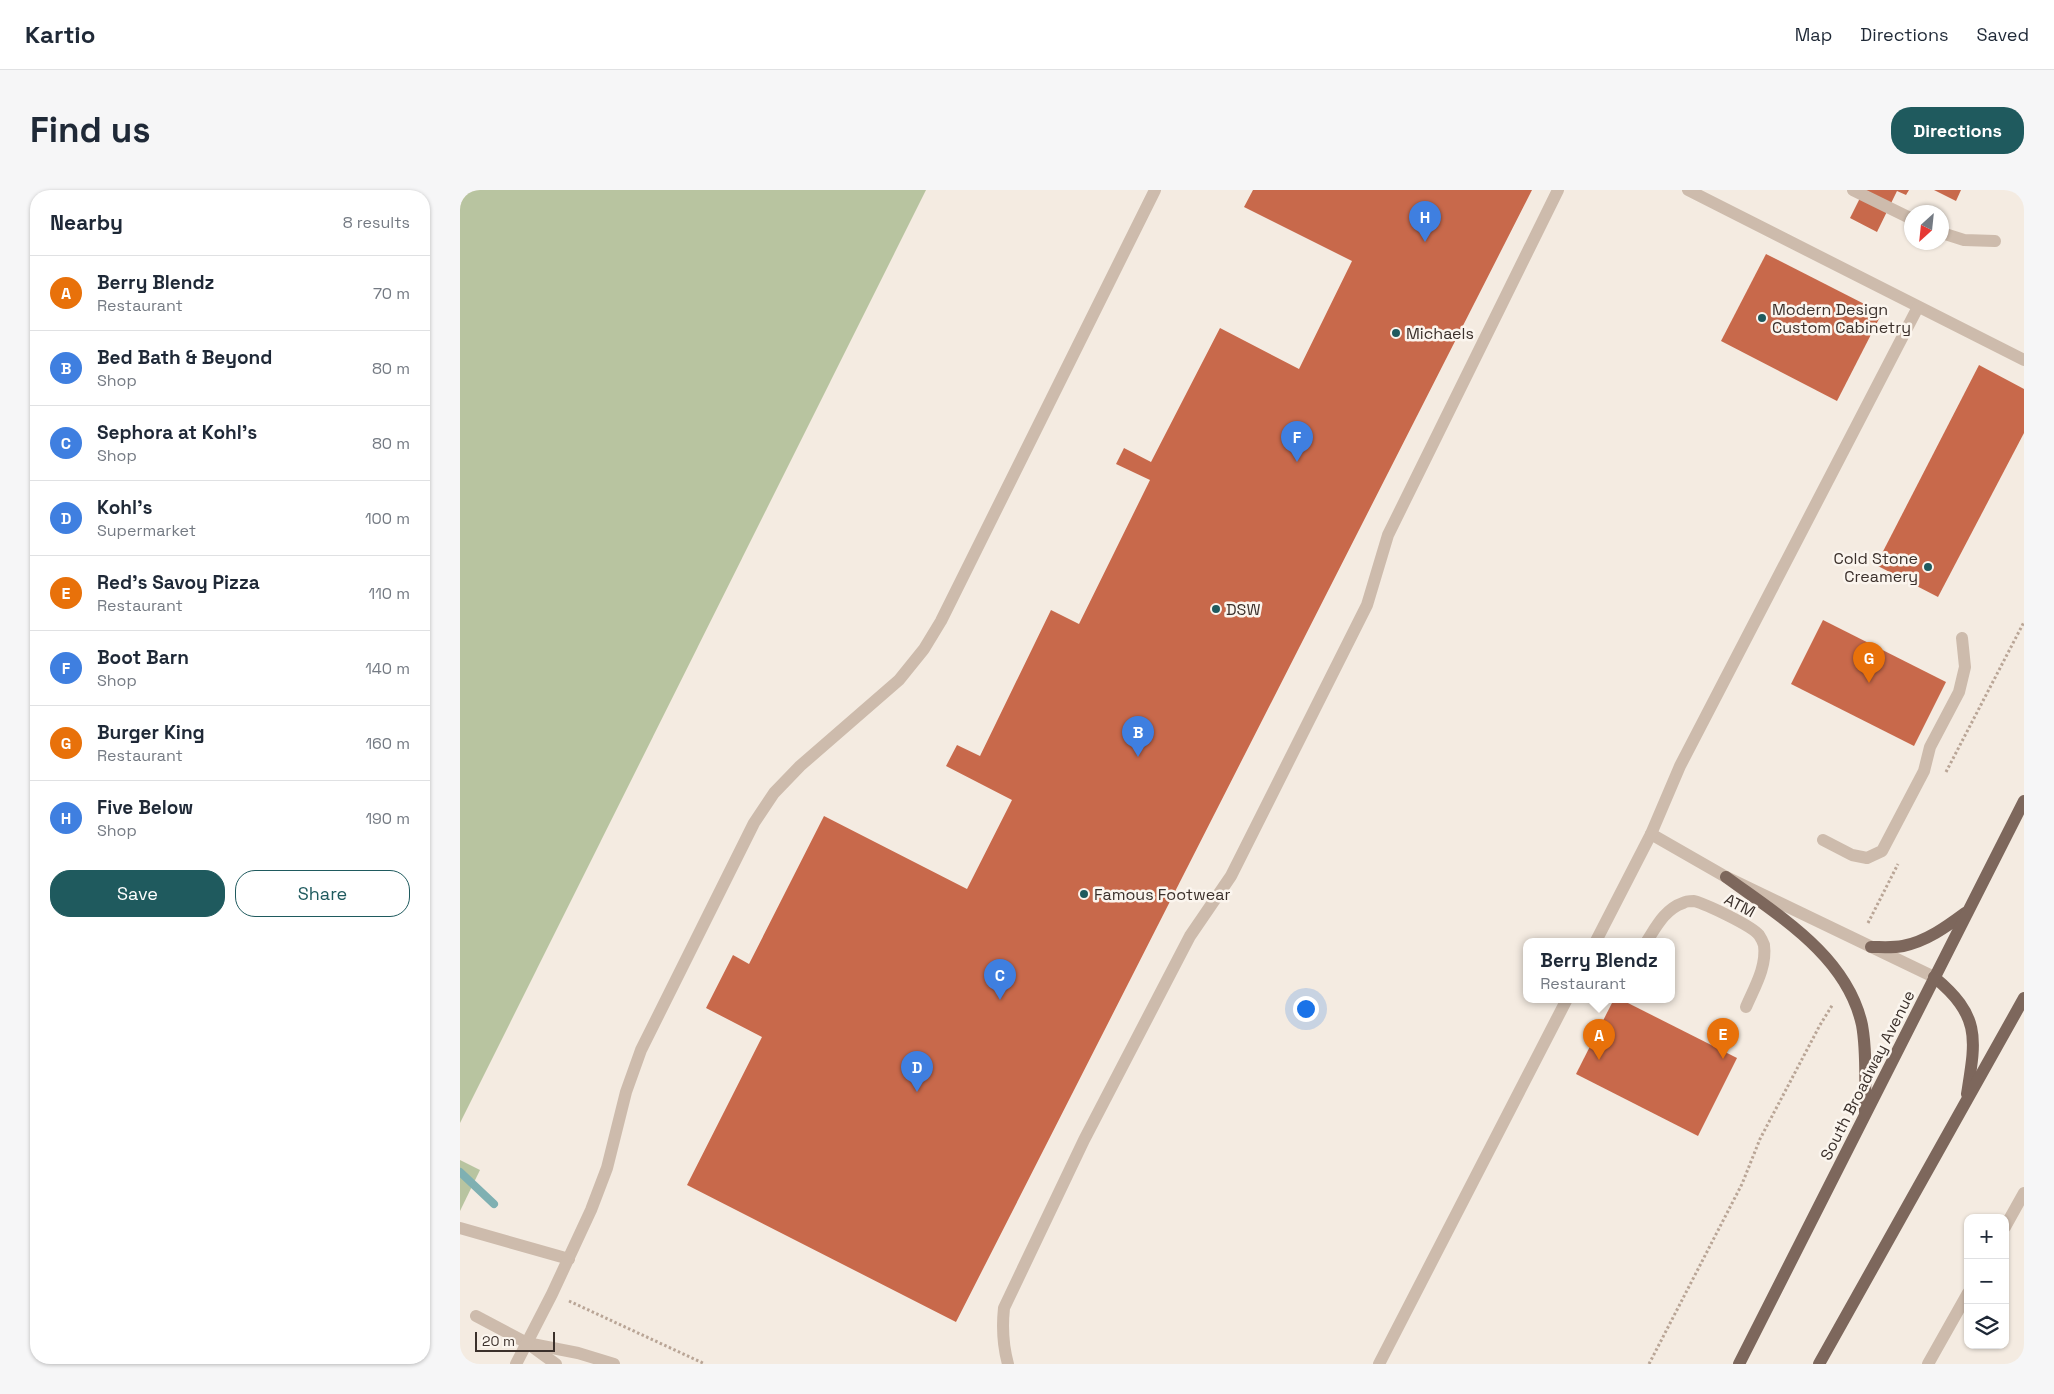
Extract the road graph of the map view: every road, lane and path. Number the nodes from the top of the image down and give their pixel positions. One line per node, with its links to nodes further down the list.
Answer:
1 (1155, 190): 29 (street)
2 (1558, 190): 38 (street)
3 (1688, 190): 8 (street)
4 (1853, 190): 5 (street)
5 (1904, 215)
6 (1949, 235): 7 (street)
7 (1994, 241)
8 (1918, 306): 9 (street); 12 (street)
9 (2024, 360)
10 (1962, 638): 13 (street)
11 (2024, 800): 15 (main road, South Broadway Avenue)
12 (1651, 834): 14 (street); 16 (street)
13 (1823, 840)
14 (1726, 877): 18 (street); 20 (main road)
15 (1967, 911): 18 (main road); 19 (main road, South Broadway Avenue)
16 (1598, 938)
17 (1649, 938): 23 (street, ATM)
18 (1871, 947): 19 (street)
19 (1934, 977): 24 (main road); 25 (main road, South Broadway Avenue)
20 (1846, 984): 25 (main road); 40 (path)
21 (2024, 998): 24 (main road)
22 (1566, 1003): 39 (street)
23 (1746, 1007)
24 (1965, 1104): 42 (main road)
25 (1865, 1114): 41 (main road, South Broadway Avenue)
26 (2024, 1193): 27 (street)
27 (2009, 1220)
28 (460, 1228): 29 (street)
29 (569, 1259): 30 (street)
30 (552, 1294): 33 (street); 37 (path)
31 (1964, 1300): 43 (street)
32 (476, 1316): 33 (street)
33 (527, 1343): 34 (street); 35 (street); 36 (street)
34 (516, 1364)
35 (556, 1364)
36 (614, 1364)
37 (705, 1364)
38 (1008, 1364)
39 (1379, 1364)
40 (1649, 1364)
41 (1739, 1364)
42 (1819, 1364)
43 (1928, 1364)

